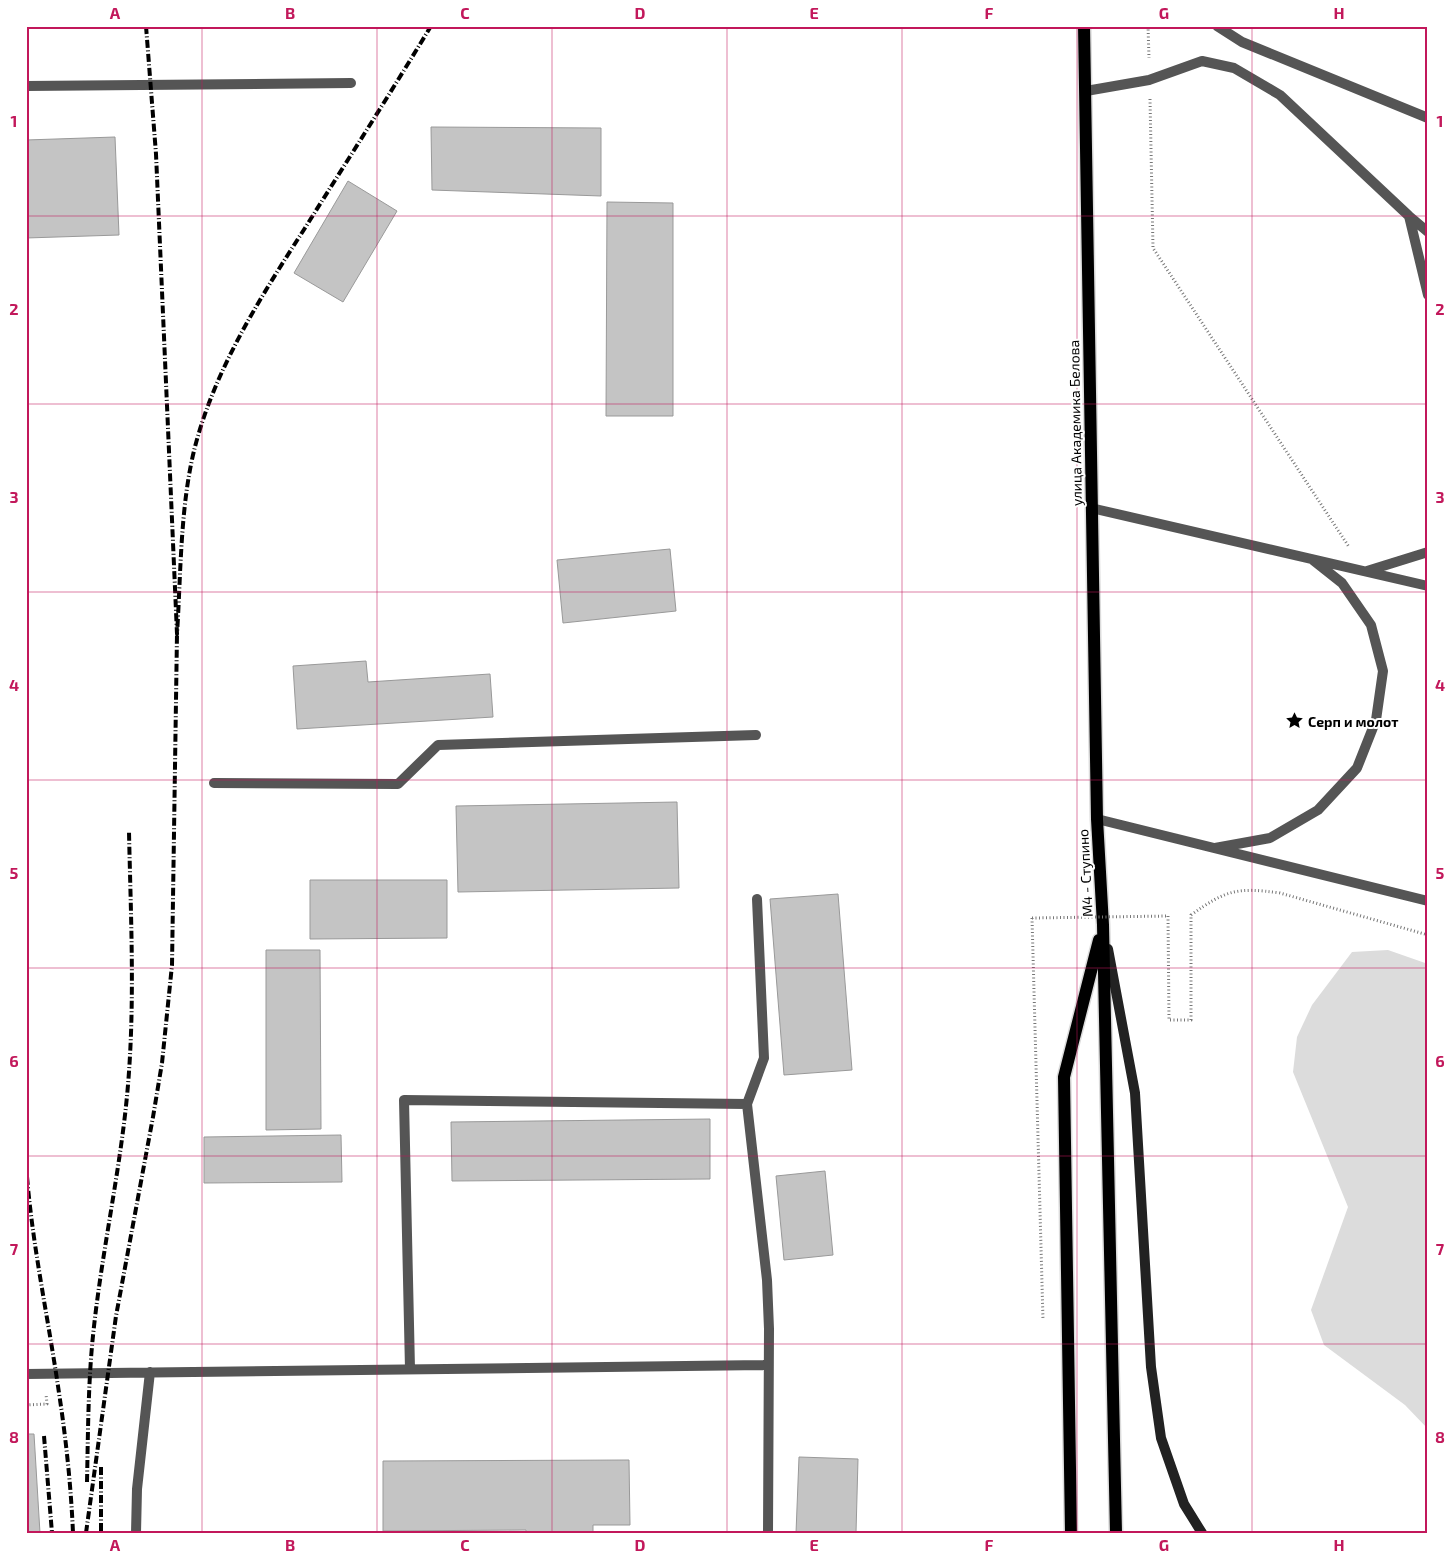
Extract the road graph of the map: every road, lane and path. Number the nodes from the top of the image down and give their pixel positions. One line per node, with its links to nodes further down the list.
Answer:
1 (1084, 26): 7 (main road, улица Академика Белова)
2 (1148, 26): 4 (path)
3 (1217, 26): 8 (lane)
4 (1149, 80): 7 (lane); 9 (lane); 15 (path)
5 (351, 83): 6 (lane)
6 (26, 86)
7 (1086, 91): 12 (main road, улица Академика Белова)
8 (1428, 118)
9 (1409, 216): 10 (lane); 11 (lane)
10 (1428, 232)
11 (1428, 295)
12 (1091, 508): 14 (lane); 19 (main road, улица Академика Белова)
13 (1428, 552): 15 (lane)
14 (1313, 560): 15 (lane); 20 (lane)
15 (1365, 572): 16 (lane)
16 (1428, 586)
17 (756, 735): 18 (lane)
18 (214, 784)
19 (1097, 819): 20 (lane); 23 (main road, М4 - Ступино)
20 (1215, 848): 22 (lane)
21 (757, 899): 25 (lane)
22 (1428, 901)
23 (1103, 925): 33 (main road); 34 (main road, М4 - Ступино); 35 (main road)
24 (1428, 935): 26 (path, bridge)
25 (747, 1104): 27 (lane); 28 (lane)
26 (1043, 1323)
27 (768, 1365): 28 (lane); 32 (lane)
28 (410, 1369): 29 (lane)
29 (150, 1372): 30 (lane); 31 (lane)
30 (26, 1374)
31 (136, 1533)
32 (768, 1533)
33 (1069, 1533)
34 (1116, 1533)
35 (1202, 1533)

